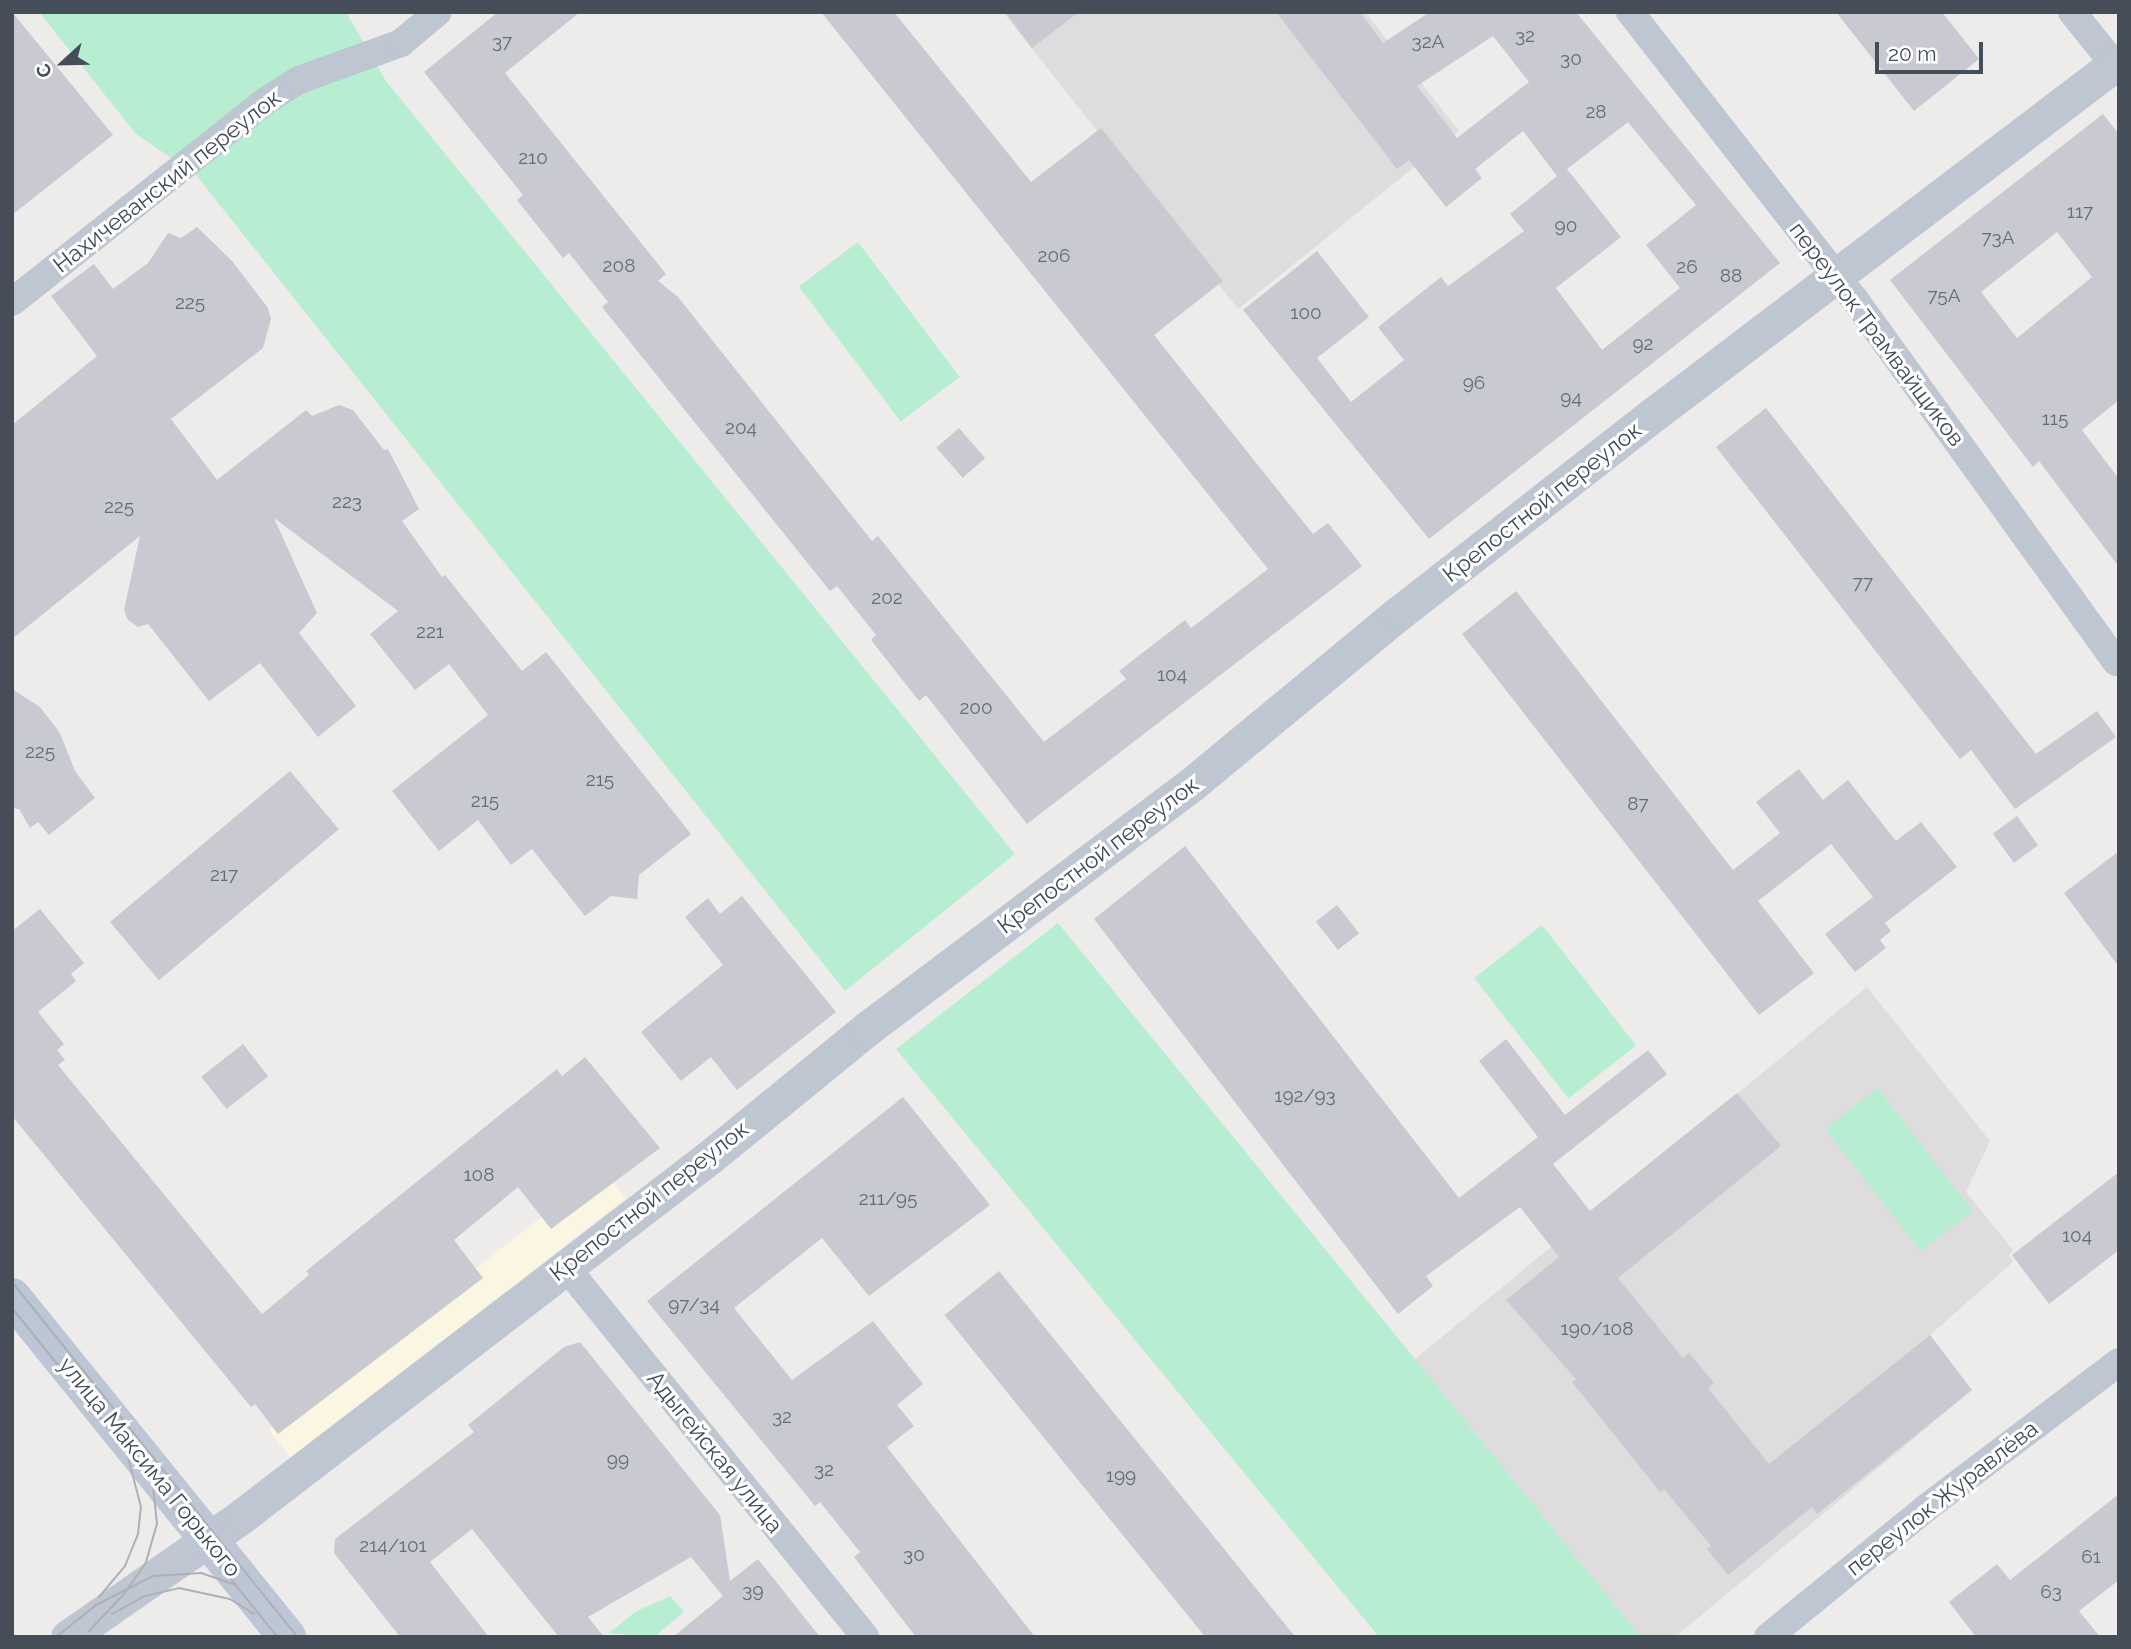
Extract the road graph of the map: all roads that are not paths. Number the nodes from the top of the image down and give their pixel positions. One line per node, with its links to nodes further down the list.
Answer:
1 (438, 12): 6 (street, Нахичеванский переулок)
2 (1630, 12): 5 (street, переулок Трамвайщиков)
3 (2073, 12): 4 (street)
4 (2117, 65): 5 (street, Крепостной переулок)
5 (1836, 275): 7 (street, переулок Трамвайщиков); 8 (street, Крепостной переулок)
6 (12, 302)
7 (2116, 663)
8 (565, 1266): 11 (street, Крепостной переулок); 14 (street, Адыгейская улица)
9 (12, 1297): 11 (main road, улица Максима Горького)
10 (2119, 1362): 15 (street, переулок Журавлёва)
11 (208, 1536): 12 (street, Крепостной переулок); 13 (main road, улица Максима Горького)
12 (68, 1637)
13 (287, 1637)
14 (865, 1637)
15 (1768, 1637)

